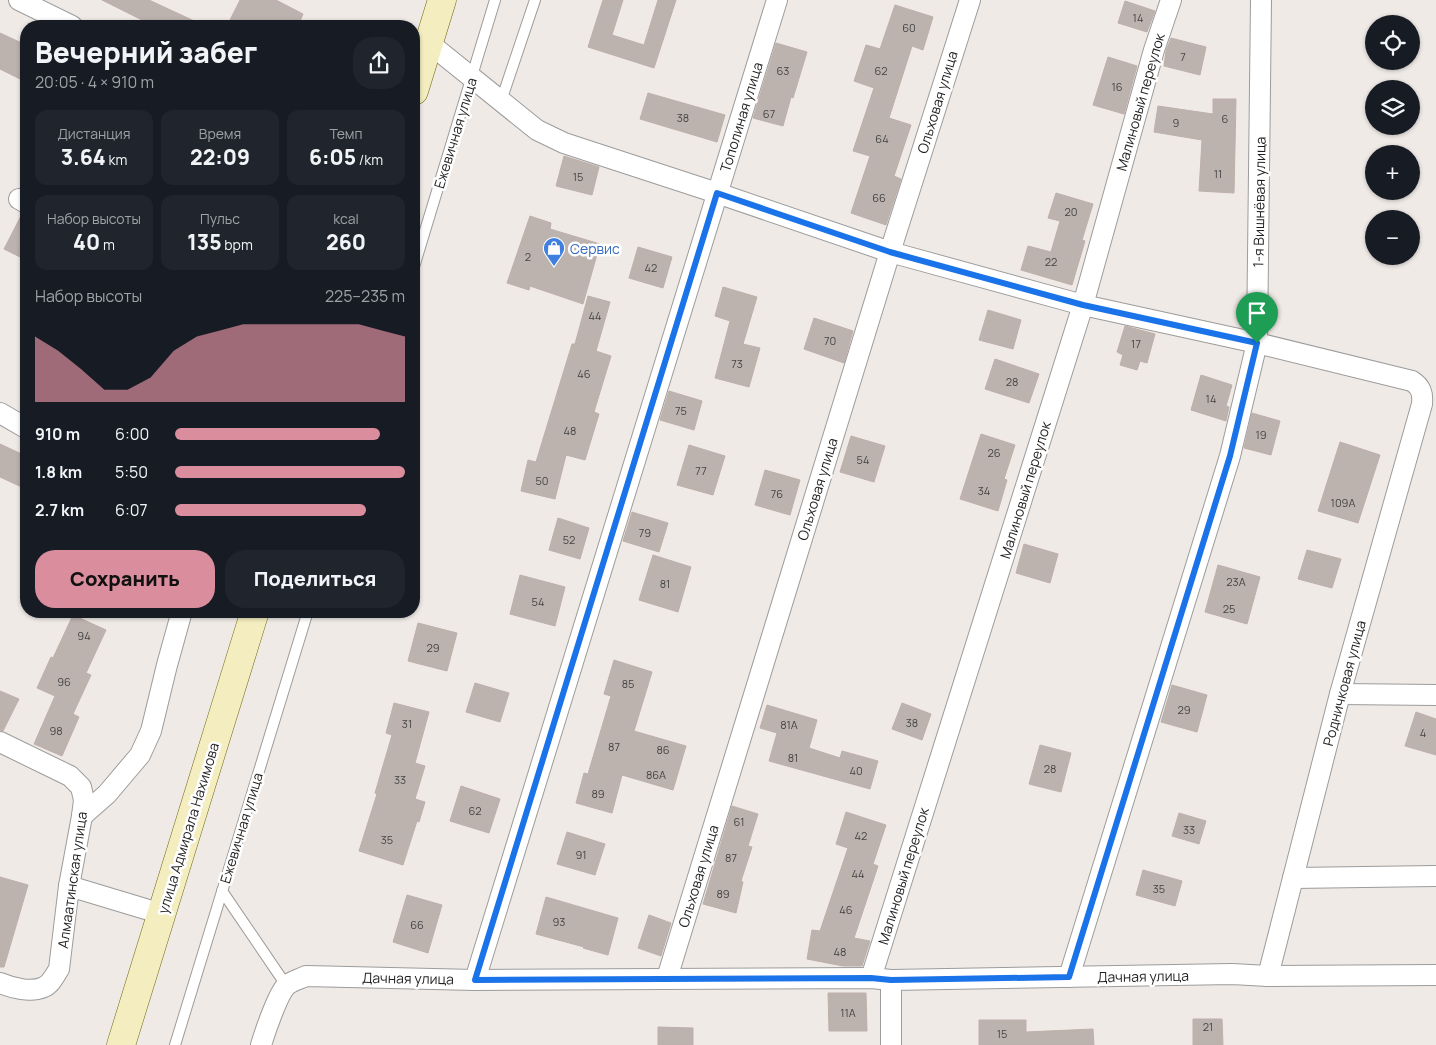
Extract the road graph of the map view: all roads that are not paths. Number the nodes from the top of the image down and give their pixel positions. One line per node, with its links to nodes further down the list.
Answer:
1 (19, 0): 9 (street)
2 (442, 0): 10 (main road)
3 (495, 0): 12 (lane, Ежевичная улица)
4 (535, 0): 13 (lane)
5 (778, 0): 14 (street, Тополиная улица)
6 (970, 0): 16 (street, Ольховая улица)
7 (1171, 0): 17 (street, Малиновый переулок)
8 (1261, 0): 18 (street, 1-я Вишнёвая улица)
9 (60, 20)
10 (429, 43): 11 (main road); 12 (street)
11 (420, 72)
12 (472, 78): 13 (street); 15 (lane, Ежевичная улица)
13 (501, 101): 14 (street)
14 (717, 193): 16 (street); 38 (street, Тополиная улица)
15 (420, 237)
16 (890, 252): 17 (street); 36 (street, Ольховая улица)
17 (1083, 305): 18 (street); 37 (street, Малиновый переулок)
18 (1257, 343): 24 (street, Родничковая улица); 35 (street, 1-я Вишнёвая улица)
19 (0, 414): 20 (street)
20 (20, 425)
21 (180, 618): 27 (street)
22 (253, 618): 32 (main road, улица Адмирала Нахимова)
23 (306, 618): 31 (lane, Ежевичная улица)
24 (1340, 694): 25 (street); 29 (street, Родничковая улица)
25 (1436, 695)
26 (0, 742): 27 (street, Алмаатинская улица)
27 (82, 816): 30 (street, Алмаатинская улица)
28 (1436, 876): 29 (street)
29 (1293, 878): 34 (street, Родничковая улица)
30 (69, 886): 32 (street); 40 (street, Алмаатинская улица)
31 (222, 891): 41 (lane); 43 (lane, Ежевичная улица)
32 (162, 914): 42 (main road, улица Адмирала Нахимова)
33 (1436, 975): 34 (street, Дачная улица)
34 (1268, 976): 35 (street, Дачная улица)
35 (1069, 977): 39 (street, Дачная улица)
36 (666, 978): 37 (street, Дачная улица); 38 (street, Дачная улица)
37 (871, 978): 39 (street, Дачная улица)
38 (475, 980): 41 (street, Дачная улица)
39 (891, 980): 45 (street)
40 (0, 983)
41 (286, 985): 44 (street)
42 (122, 1045)
43 (175, 1045)
44 (261, 1045)
45 (891, 1045)

